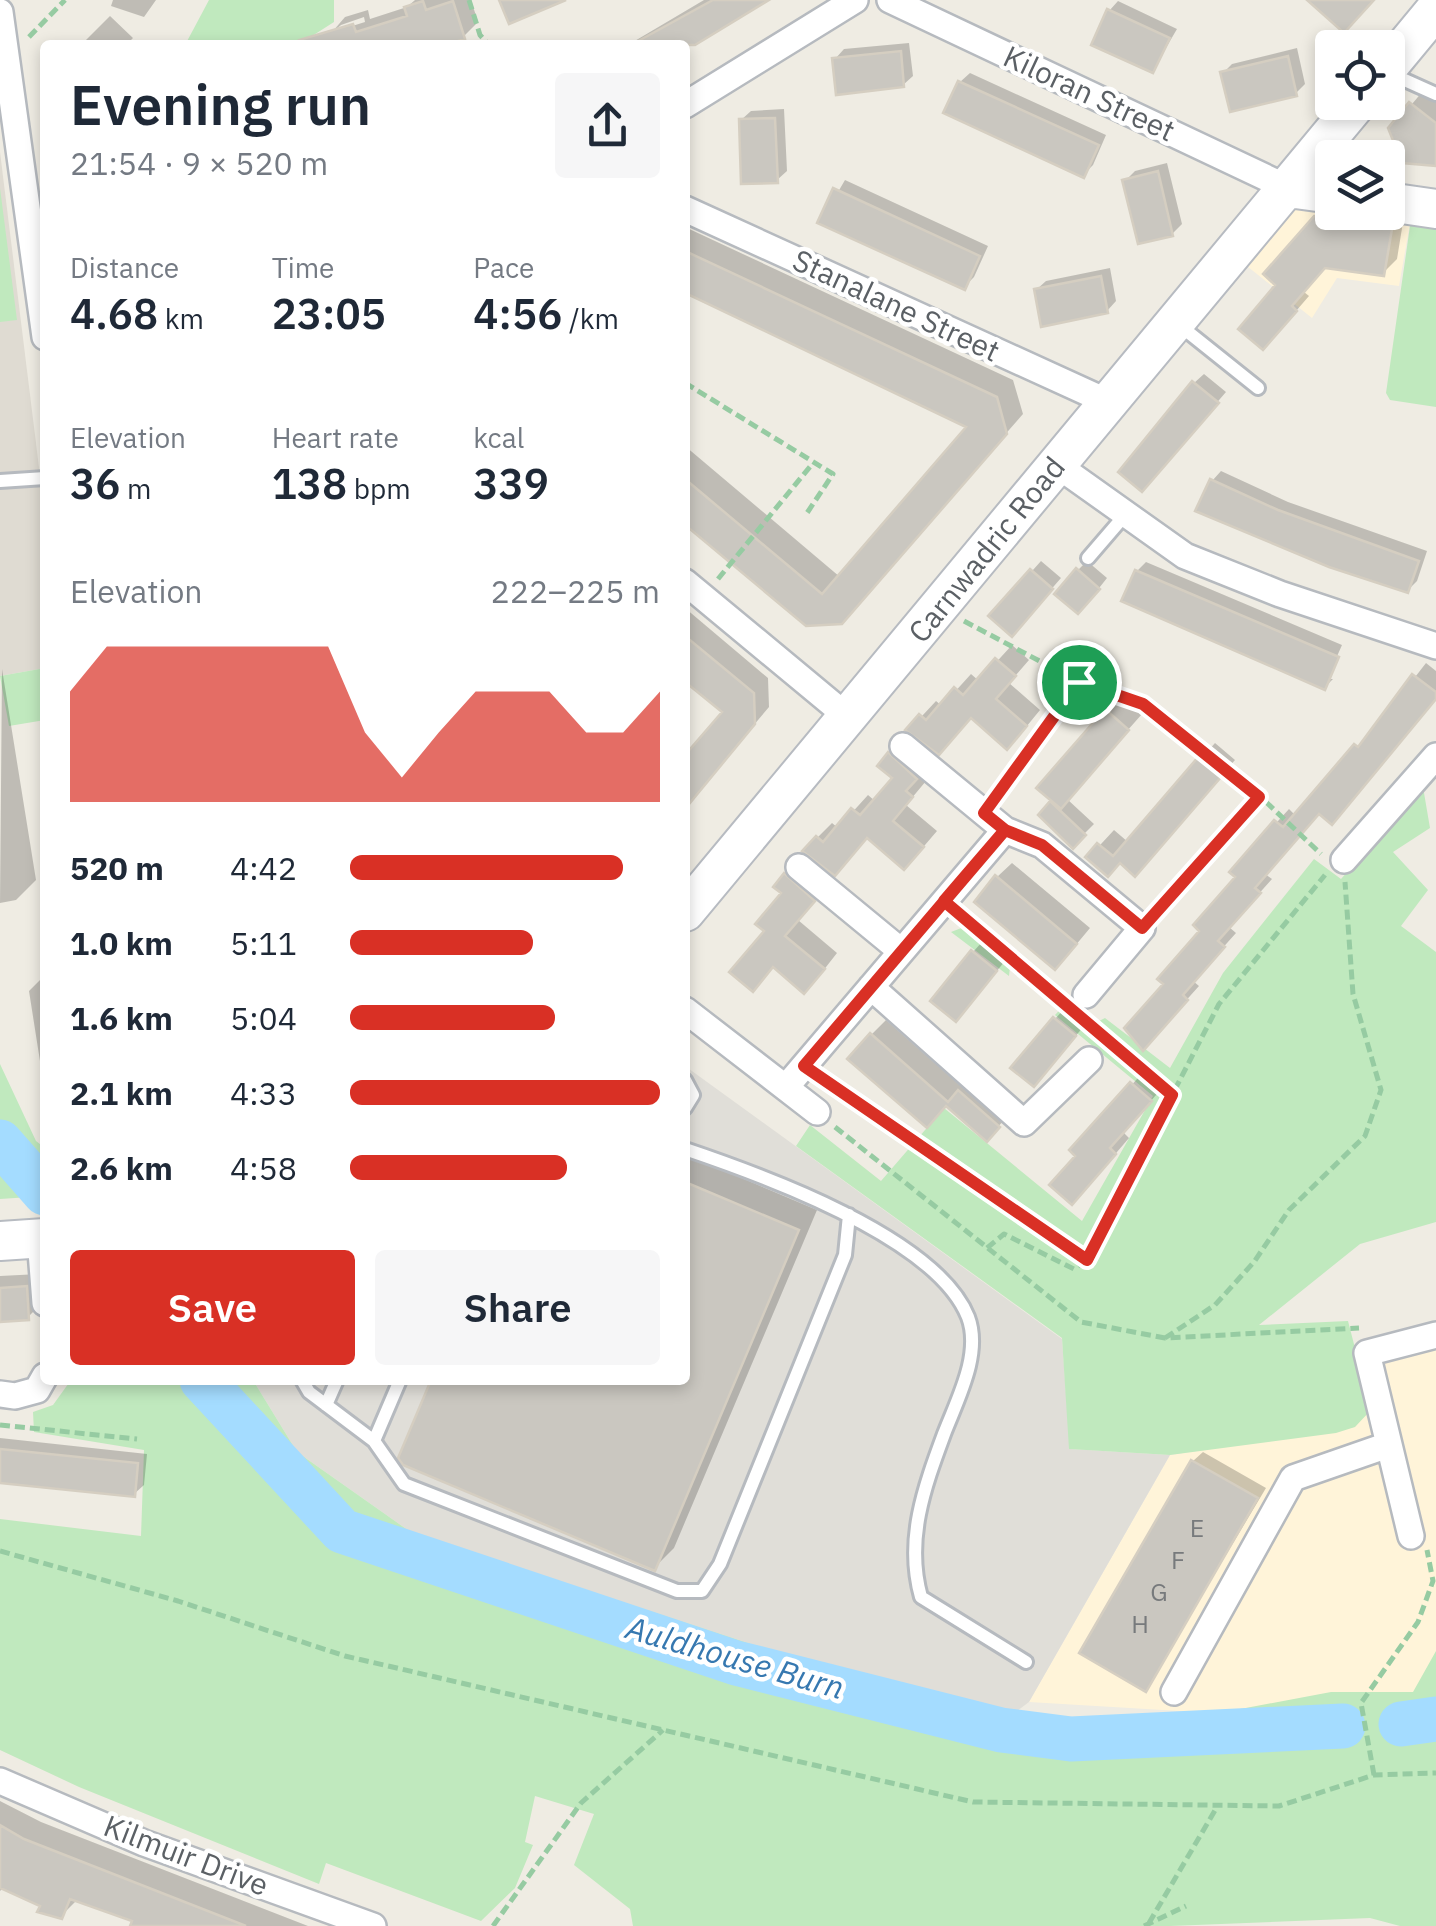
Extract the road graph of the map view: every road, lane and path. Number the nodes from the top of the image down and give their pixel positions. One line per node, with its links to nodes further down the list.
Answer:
1 (65, 0): 9 (path)
2 (469, 0): 7 (path)
3 (854, 0): 12 (street)
4 (890, 0): 14 (street, Kiloran Street)
5 (1436, 10): 8 (street)
6 (0, 12): 9 (street)
7 (484, 40)
8 (1405, 49)
9 (6, 54): 19 (street)
10 (1405, 78): 11 (lane)
11 (1436, 94)
12 (690, 103)
13 (1343, 120): 14 (street, Carnwadric Road)
14 (1288, 188): 15 (street); 20 (street, Carnwadric Road)
15 (1315, 192)
16 (1405, 204): 17 (street)
17 (1436, 209)
18 (690, 211): 23 (street, Stanalane Street)
19 (39, 240)
20 (1176, 322): 22 (lane); 23 (street, Carnwadric Road)
21 (690, 386): 24 (path)
22 (1258, 388)
23 (1108, 402): 25 (street, Carnwadric Road)
24 (813, 463): 28 (path); 31 (path)
25 (1057, 465): 29 (street); 32 (street, Carnwadric Road)
26 (40, 478): 27 (lane)
27 (0, 481)
28 (807, 513)
29 (1125, 516): 30 (lane); 33 (street)
30 (1088, 558)
31 (694, 589): 35 (street)
32 (940, 608): 34 (path); 35 (street, Carnwadric Road)
33 (1436, 646)
34 (1079, 682): 38 (path); 39 (path)
35 (848, 718): 44 (street, Carnwadric Road)
36 (902, 746): 39 (street)
37 (1436, 756): 41 (street)
38 (1259, 797): 45 (path); 53 (path)
39 (984, 813): 40 (street)
40 (1005, 830): 43 (street); 45 (street)
41 (1344, 860): 63 (path)
42 (799, 867): 46 (street)
43 (944, 901): 46 (street); 48 (path)
44 (690, 906)
45 (1142, 928): 48 (street)
46 (901, 950): 47 (street)
47 (871, 987): 50 (street); 51 (street)
48 (1077, 1006): 53 (path)
49 (690, 1014): 52 (street)
50 (1088, 1060)
51 (804, 1066): 52 (street); 59 (path)
52 (786, 1087): 54 (street)
53 (1172, 1095): 59 (path)
54 (817, 1112): 58 (path)
55 (690, 1151): 56 (lane)
56 (849, 1215): 72 (lane); 76 (lane)
57 (24, 1240): 60 (street)
58 (987, 1248): 59 (path); 63 (path)
59 (1087, 1260)
60 (40, 1288)
61 (1362, 1328): 63 (path)
62 (1436, 1335): 73 (street)
63 (1165, 1338)
64 (40, 1385): 68 (street)
65 (307, 1385): 69 (lane)
66 (335, 1385): 69 (lane)
67 (398, 1385): 72 (lane)
68 (0, 1394)
69 (326, 1405): 72 (lane)
70 (0, 1425): 71 (path)
71 (137, 1439)
72 (374, 1442)
73 (1388, 1445): 74 (street); 77 (street)
74 (1412, 1536): 80 (path)
75 (0, 1551): 78 (path)
76 (1026, 1662)
77 (1174, 1692)
78 (663, 1730): 82 (path); 86 (path)
79 (1436, 1773): 80 (path)
80 (1374, 1775): 82 (path)
81 (0, 1781): 85 (street, Kilmuir Drive)
82 (1217, 1807): 84 (path)
83 (1186, 1906): 84 (path)
84 (1146, 1924)
85 (373, 1926)
86 (493, 1926)

